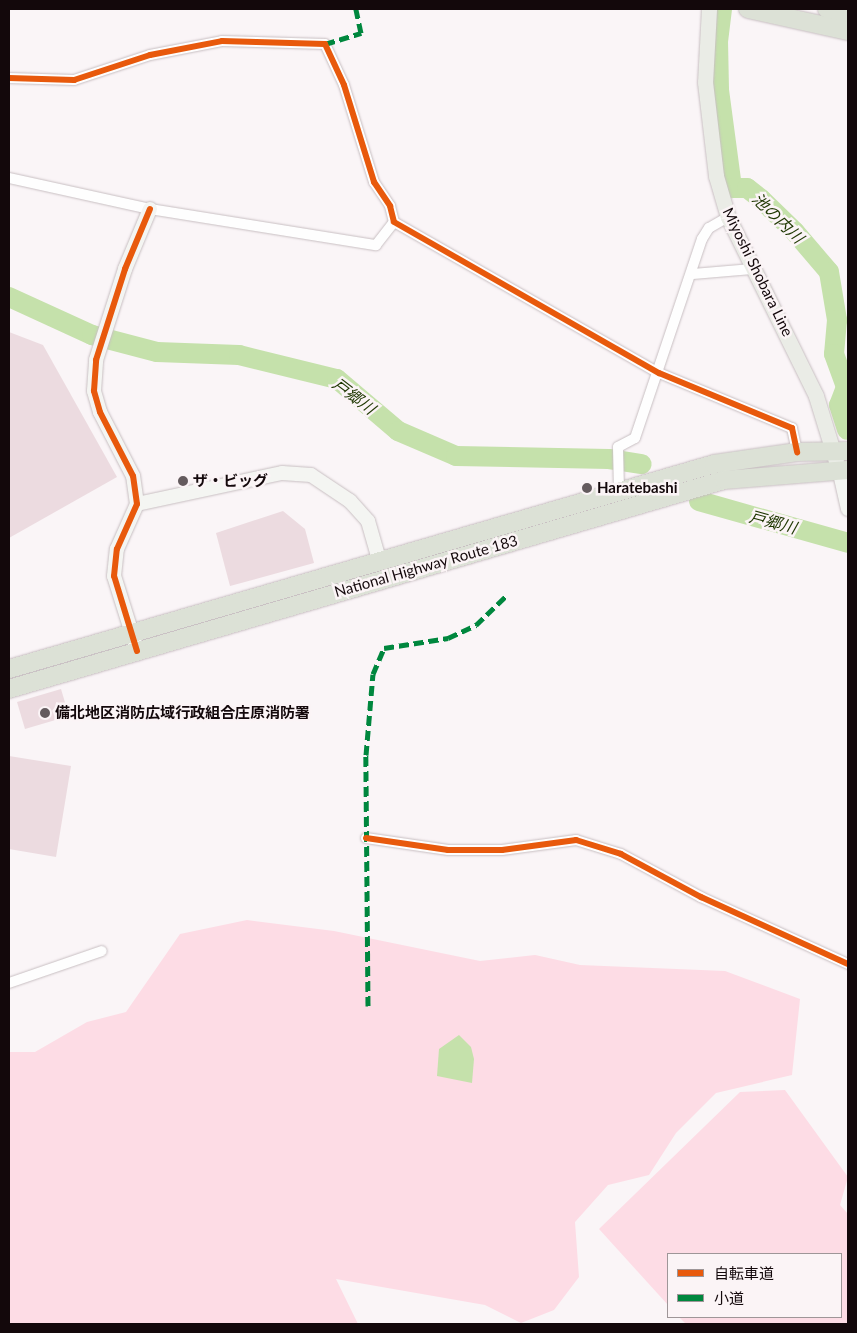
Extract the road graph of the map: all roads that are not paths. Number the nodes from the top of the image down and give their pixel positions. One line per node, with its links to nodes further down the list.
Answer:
1 (709, 9): 9 (main road, Miyoshi Shobara Line)
2 (748, 9): 5 (highway)
3 (827, 9): 4 (highway)
4 (848, 13)
5 (848, 31)
6 (9, 78): 10 (street)
7 (9, 178): 8 (street)
8 (150, 209): 10 (street); 18 (street)
9 (728, 217): 11 (main road, Miyoshi Shobara Line); 12 (street)
10 (394, 222): 13 (street)
11 (753, 269): 12 (street); 14 (main road, Miyoshi Shobara Line)
12 (692, 274): 13 (street)
13 (659, 373): 15 (street); 17 (street)
14 (841, 450): 15 (highway, National Highway Route 183); 16 (main road, Miyoshi Shobara Line)
15 (797, 452): 17 (highway, National Highway Route 183)
16 (844, 469): 19 (street); 22 (highway, National Highway Route 183)
17 (619, 491): 20 (highway, National Highway Route 183)
18 (137, 504): 20 (street); 21 (street)
19 (848, 509)
20 (379, 559): 21 (highway, National Highway Route 183)
21 (132, 632): 22 (street); 23 (highway, National Highway Route 183)
22 (137, 650): 24 (highway, National Highway Route 183)
23 (9, 669)
24 (9, 689)
25 (366, 838): 27 (street)
26 (102, 951): 28 (street)
27 (848, 964)
28 (9, 983)

